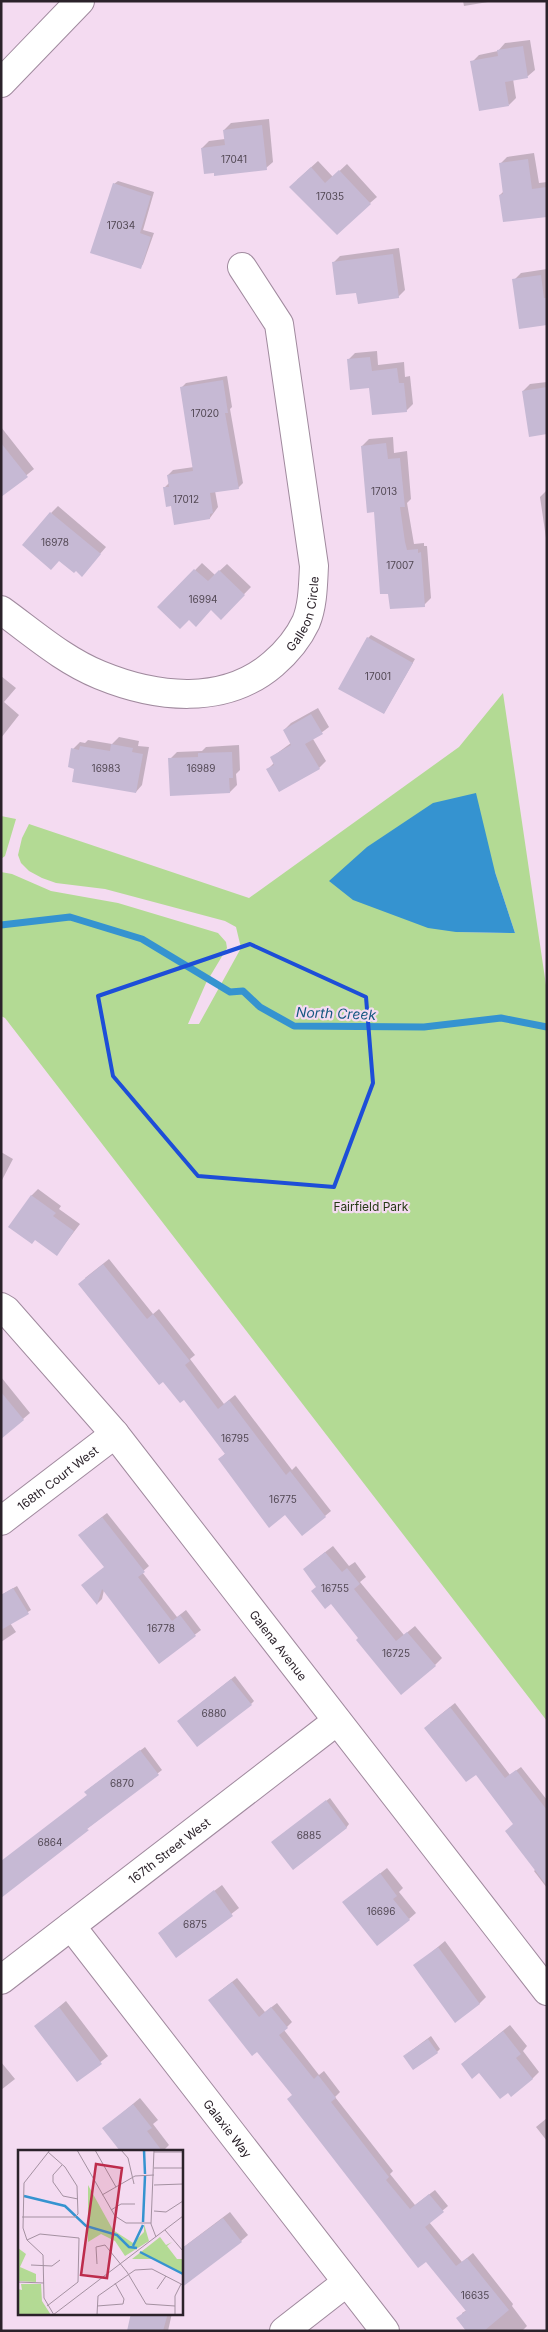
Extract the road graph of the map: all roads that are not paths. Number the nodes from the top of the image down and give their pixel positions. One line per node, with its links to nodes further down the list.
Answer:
1 (80, 1): 2 (street)
2 (1, 83)
3 (242, 267): 4 (street, Galleon Circle)
4 (1, 610)
5 (1, 1307): 6 (street, Galena Avenue)
6 (115, 1434): 7 (street, 168th Court West); 8 (street, Galena Avenue)
7 (1, 1521)
8 (336, 1721): 9 (street, 167th Street West); 11 (street, Galena Avenue)
9 (70, 1926): 10 (street, 167th Street West); 12 (street, Galaxie Way)
10 (1, 1980)
11 (547, 1991)
12 (347, 2282): 13 (street); 14 (street, Galaxie Way)
13 (284, 2331)
14 (384, 2331)

